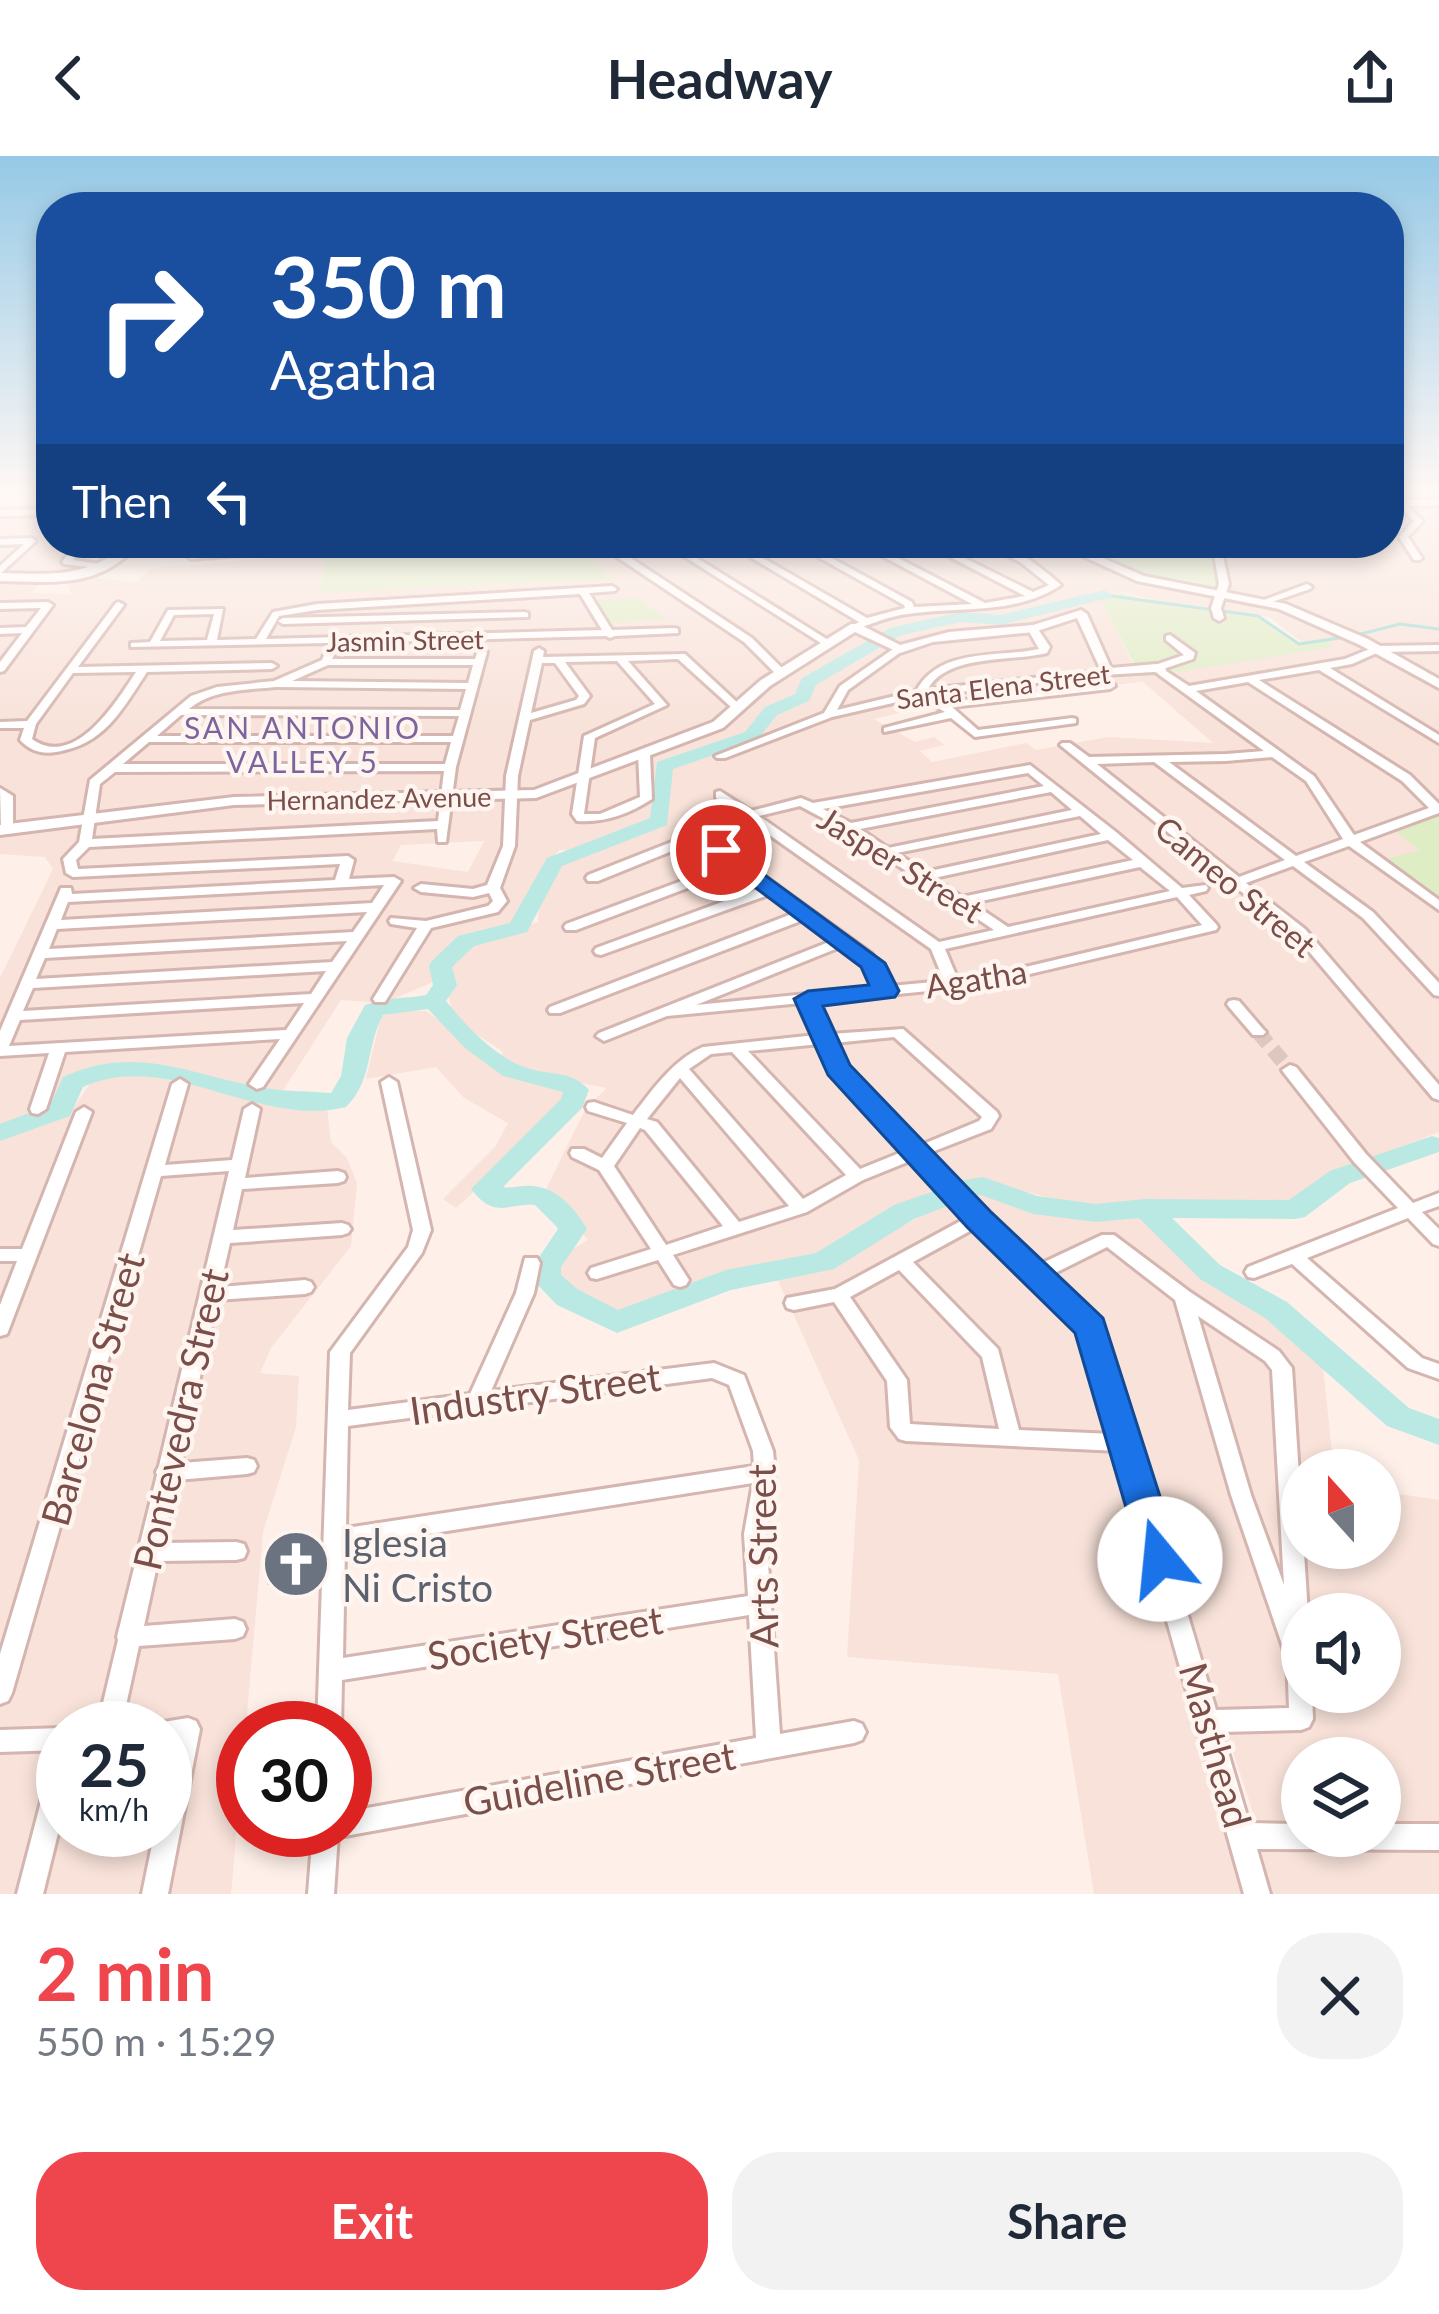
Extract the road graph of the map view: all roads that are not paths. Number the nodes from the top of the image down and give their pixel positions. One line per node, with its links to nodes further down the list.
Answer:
1 (87, 572): 11 (main road)
2 (646, 572): 53 (street)
3 (713, 572): 38 (street)
4 (777, 572): 26 (street)
5 (850, 572): 22 (street)
6 (918, 572): 21 (street)
7 (985, 572): 17 (street)
8 (1039, 572): 17 (street)
9 (1125, 572): 16 (street)
10 (1220, 572): 16 (street)
11 (0, 574)
12 (1305, 586): 18 (street)
13 (612, 589): 14 (street)
14 (582, 590): 15 (street); 31 (street)
15 (513, 591): 24 (street); 25 (street)
16 (1223, 592): 18 (street); 23 (street)
17 (1031, 595): 21 (street, Hernandez Avenue)
18 (1266, 601): 35 (street)
19 (119, 604): 50 (street)
20 (0, 605): 28 (street)
21 (982, 605): 22 (street, Hernandez Avenue)
22 (910, 610): 26 (street, Hernandez Avenue)
23 (1217, 613)
24 (525, 615): 25 (street); 41 (street)
25 (268, 621): 34 (street)
26 (860, 624): 38 (street, Hernandez Avenue); 42 (street)
27 (1032, 628): 42 (street); 54 (street); 60 (street)
28 (31, 630): 29 (street); 46 (street)
29 (0, 631)
30 (674, 632): 31 (street, Jasmin Street)
31 (610, 635): 41 (street, Jasmin Street)
32 (1170, 638): 52 (street, Santa Elena Street)
33 (335, 640): 34 (street, Jasmin Street); 43 (street, Jasmin Street); 47 (street)
34 (259, 642): 37 (street, Jasmin Street)
35 (1364, 642): 40 (street); 49 (street); 56 (street)
36 (154, 644): 37 (street, Jasmin Street); 37 (street); 39 (street, Jasmin Street)
37 (211, 644)
38 (828, 644): 53 (street, Hernandez Avenue)
39 (135, 645)
40 (1439, 648)
41 (538, 649): 43 (street, Jasmin Street); 45 (street); 66 (street)
42 (900, 649): 65 (street)
43 (482, 650): 47 (street); 58 (street)
44 (619, 657): 45 (street); 61 (street); 82 (street)
45 (557, 659): 66 (street)
46 (3, 662)
47 (326, 662): 57 (street)
48 (272, 666): 51 (street)
49 (1321, 667): 55 (street); 73 (street)
50 (71, 670): 51 (street); 69 (street)
51 (142, 670): 69 (street)
52 (1159, 670): 54 (street, Santa Elena Street); 59 (street)
53 (780, 672): 61 (street, Hernandez Avenue)
54 (1109, 679): 60 (street, Santa Elena Street); 62 (street)
55 (1251, 680): 59 (street); 89 (street)
56 (1435, 680)
57 (276, 684): 58 (street); 63 (street)
58 (473, 686): 64 (street)
59 (1185, 690): 75 (street)
60 (920, 693): 62 (street); 65 (street, Santa Elena Street)
61 (735, 706): 76 (street, Hernandez Avenue)
62 (947, 710): 67 (street); 70 (street)
63 (177, 712): 64 (street); 71 (street)
64 (465, 712): 72 (street)
65 (828, 715): 77 (street, Santa Elena Street)
66 (526, 718): 86 (street)
67 (1072, 721)
68 (0, 724): 69 (street)
69 (30, 724)
70 (888, 730)
71 (145, 739): 72 (street); 80 (street)
72 (458, 739): 81 (street)
73 (1439, 740)
74 (1066, 745): 79 (street, Cameo Street)
75 (1274, 753): 78 (street); 97 (street)
76 (644, 754): 82 (street, Hernandez Avenue); 82 (street)
77 (721, 756)
78 (1156, 758): 79 (street); 101 (street)
79 (1086, 761): 106 (street, Cameo Street)
80 (111, 767): 81 (street); 92 (street)
81 (450, 767): 87 (street)
82 (584, 777): 86 (street, Hernandez Avenue)
83 (1054, 788): 88 (street); 90 (street); 93 (street)
84 (0, 792): 94 (street)
85 (720, 795): 91 (street)
86 (510, 796): 87 (street, Hernandez Avenue); 109 (street)
87 (443, 797): 92 (street, Hernandez Avenue); 98 (street)
88 (813, 807): 91 (street, Jasper Street); 93 (street, Jasper Street)
89 (1438, 809): 97 (street)
90 (1082, 812): 95 (street); 99 (street)
91 (750, 815): 96 (street, Jasper Street); 127 (street)
92 (86, 818): 94 (street, Hernandez Avenue); 98 (street)
93 (849, 827): 99 (street, Jasper Street)
94 (3, 830)
95 (1112, 835): 100 (street); 104 (street)
96 (701, 836): 102 (street); 105 (street, Jasper Street)
97 (1351, 841): 101 (street); 116 (street)
98 (85, 843): 103 (street)
99 (884, 852): 104 (street, Jasper Street)
100 (1143, 862): 113 (street); 115 (street)
101 (1294, 862): 106 (street); 134 (street)
102 (740, 864): 110 (street); 123 (street)
103 (73, 873): 107 (street); 114 (street)
104 (923, 876): 115 (street, Jasper Street)
105 (593, 878)
106 (1236, 882): 154 (street, Cameo Street)
107 (341, 884): 114 (street); 117 (street)
108 (421, 888): 112 (street)
109 (494, 888): 112 (street); 119 (street)
110 (774, 888): 118 (street); 128 (street)
111 (1201, 888): 113 (street)
112 (473, 893): 119 (street)
113 (1180, 893): 124 (street); 132 (street, Agatha)
114 (63, 898): 121 (street)
115 (962, 901): 124 (street, Jasper Street)
116 (1439, 906)
117 (377, 907): 121 (street); 125 (street)
118 (808, 913): 126 (street); 139 (street)
119 (458, 919): 122 (street)
120 (396, 921): 122 (street)
121 (52, 925): 129 (street)
122 (426, 925): 136 (street)
123 (572, 927)
124 (1006, 932): 127 (street)
125 (357, 936): 129 (street); 130 (street)
126 (846, 940): 133 (street); 140 (street)
127 (937, 947): 132 (street)
128 (601, 951)
129 (40, 954): 131 (street)
130 (337, 966): 131 (street); 135 (street)
131 (28, 984): 141 (street)
132 (953, 985): 133 (street, Agatha)
133 (885, 991): 137 (street, Agatha)
134 (1439, 992)
135 (315, 998): 141 (street); 143 (street)
136 (380, 999)
137 (808, 999): 140 (street, Agatha); 145 (street, Masthead)
138 (1234, 1004): 142 (street)
139 (555, 1010)
140 (665, 1012): 144 (street)
141 (14, 1016): 148 (street)
142 (1258, 1032)
143 (290, 1034): 146 (street); 153 (street)
144 (604, 1036)
145 (822, 1038): 147 (street); 160 (street, Masthead); 160 (street)
146 (59, 1047): 148 (street); 156 (street)
147 (736, 1048): 149 (street); 165 (street)
148 (0, 1050)
149 (682, 1070): 159 (street); 168 (street)
150 (1290, 1070): 169 (street)
151 (389, 1082): 194 (street)
152 (180, 1084): 163 (street, Barcelona Street)
153 (257, 1084)
154 (1438, 1092)
155 (594, 1107): 159 (street)
156 (38, 1108)
157 (252, 1109): 164 (street, Pontevedra Street)
158 (84, 1112): 177 (street)
159 (638, 1119): 162 (street); 172 (street)
160 (916, 1151): 165 (street); 170 (street, Masthead)
161 (578, 1153): 162 (street)
162 (605, 1166): 175 (street)
163 (156, 1171): 164 (street); 209 (street, Barcelona Street)
164 (238, 1175): 166 (street); 173 (street, Pontevedra Street)
165 (856, 1176): 168 (street)
166 (338, 1178)
167 (1439, 1198): 169 (street)
168 (801, 1208): 172 (street)
169 (1411, 1210): 174 (street); 178 (street)
170 (978, 1219): 179 (street); 183 (street, Masthead)
171 (342, 1228): 173 (street)
172 (736, 1230): 175 (street)
173 (224, 1237): 186 (street, Pontevedra Street)
174 (1439, 1240)
175 (662, 1253): 182 (street); 184 (street)
176 (0, 1255): 177 (street)
177 (28, 1255): 190 (street)
178 (1295, 1257): 181 (street); 191 (street)
179 (902, 1262): 187 (street); 195 (street)
180 (531, 1263): 193 (street)
181 (1254, 1271)
182 (597, 1273)
183 (1036, 1274): 188 (street); 196 (street, Masthead)
184 (680, 1280)
185 (305, 1287): 186 (street)
186 (210, 1294): 198 (street, Pontevedra Street)
187 (838, 1295): 189 (street); 195 (street)
188 (1183, 1297): 203 (street); 205 (street)
189 (794, 1304)
190 (0, 1328)
191 (1439, 1372)
192 (729, 1373): 193 (street, Industry Street); 199 (street, Arts Street)
193 (478, 1400): 194 (street, Industry Street)
194 (341, 1420): 200 (street)
195 (1011, 1437): 196 (street)
196 (1124, 1444): 213 (street, Masthead)
197 (247, 1466): 198 (street)
198 (166, 1472): 202 (street, Pontevedra Street)
199 (765, 1473): 200 (street); 204 (street, Arts Street)
200 (335, 1539): 208 (street)
201 (236, 1551): 202 (street)
202 (148, 1552): 207 (street, Pontevedra Street)
203 (1295, 1593)
204 (759, 1604): 208 (street, Society Street); 217 (street, Arts Street)
205 (1281, 1609)
206 (236, 1629): 207 (street)
207 (128, 1637): 210 (street, Pontevedra Street)
208 (331, 1671): 211 (street)
209 (0, 1693)
210 (115, 1701)
211 (330, 1701)
212 (1301, 1713): 213 (street)
213 (1210, 1721): 219 (street, Masthead)
214 (854, 1732): 217 (street, Guideline Street)
215 (36, 1740): 216 (street)
216 (0, 1741)
217 (770, 1747): 218 (street, Guideline Street)
218 (372, 1819)
219 (1244, 1836): 220 (street); 227 (street, Masthead)
220 (1439, 1837)
221 (40, 1857): 224 (street)
222 (160, 1857): 225 (street)
223 (324, 1857): 226 (street)
224 (31, 1894)
225 (155, 1894)
226 (322, 1894)
227 (1257, 1894)

